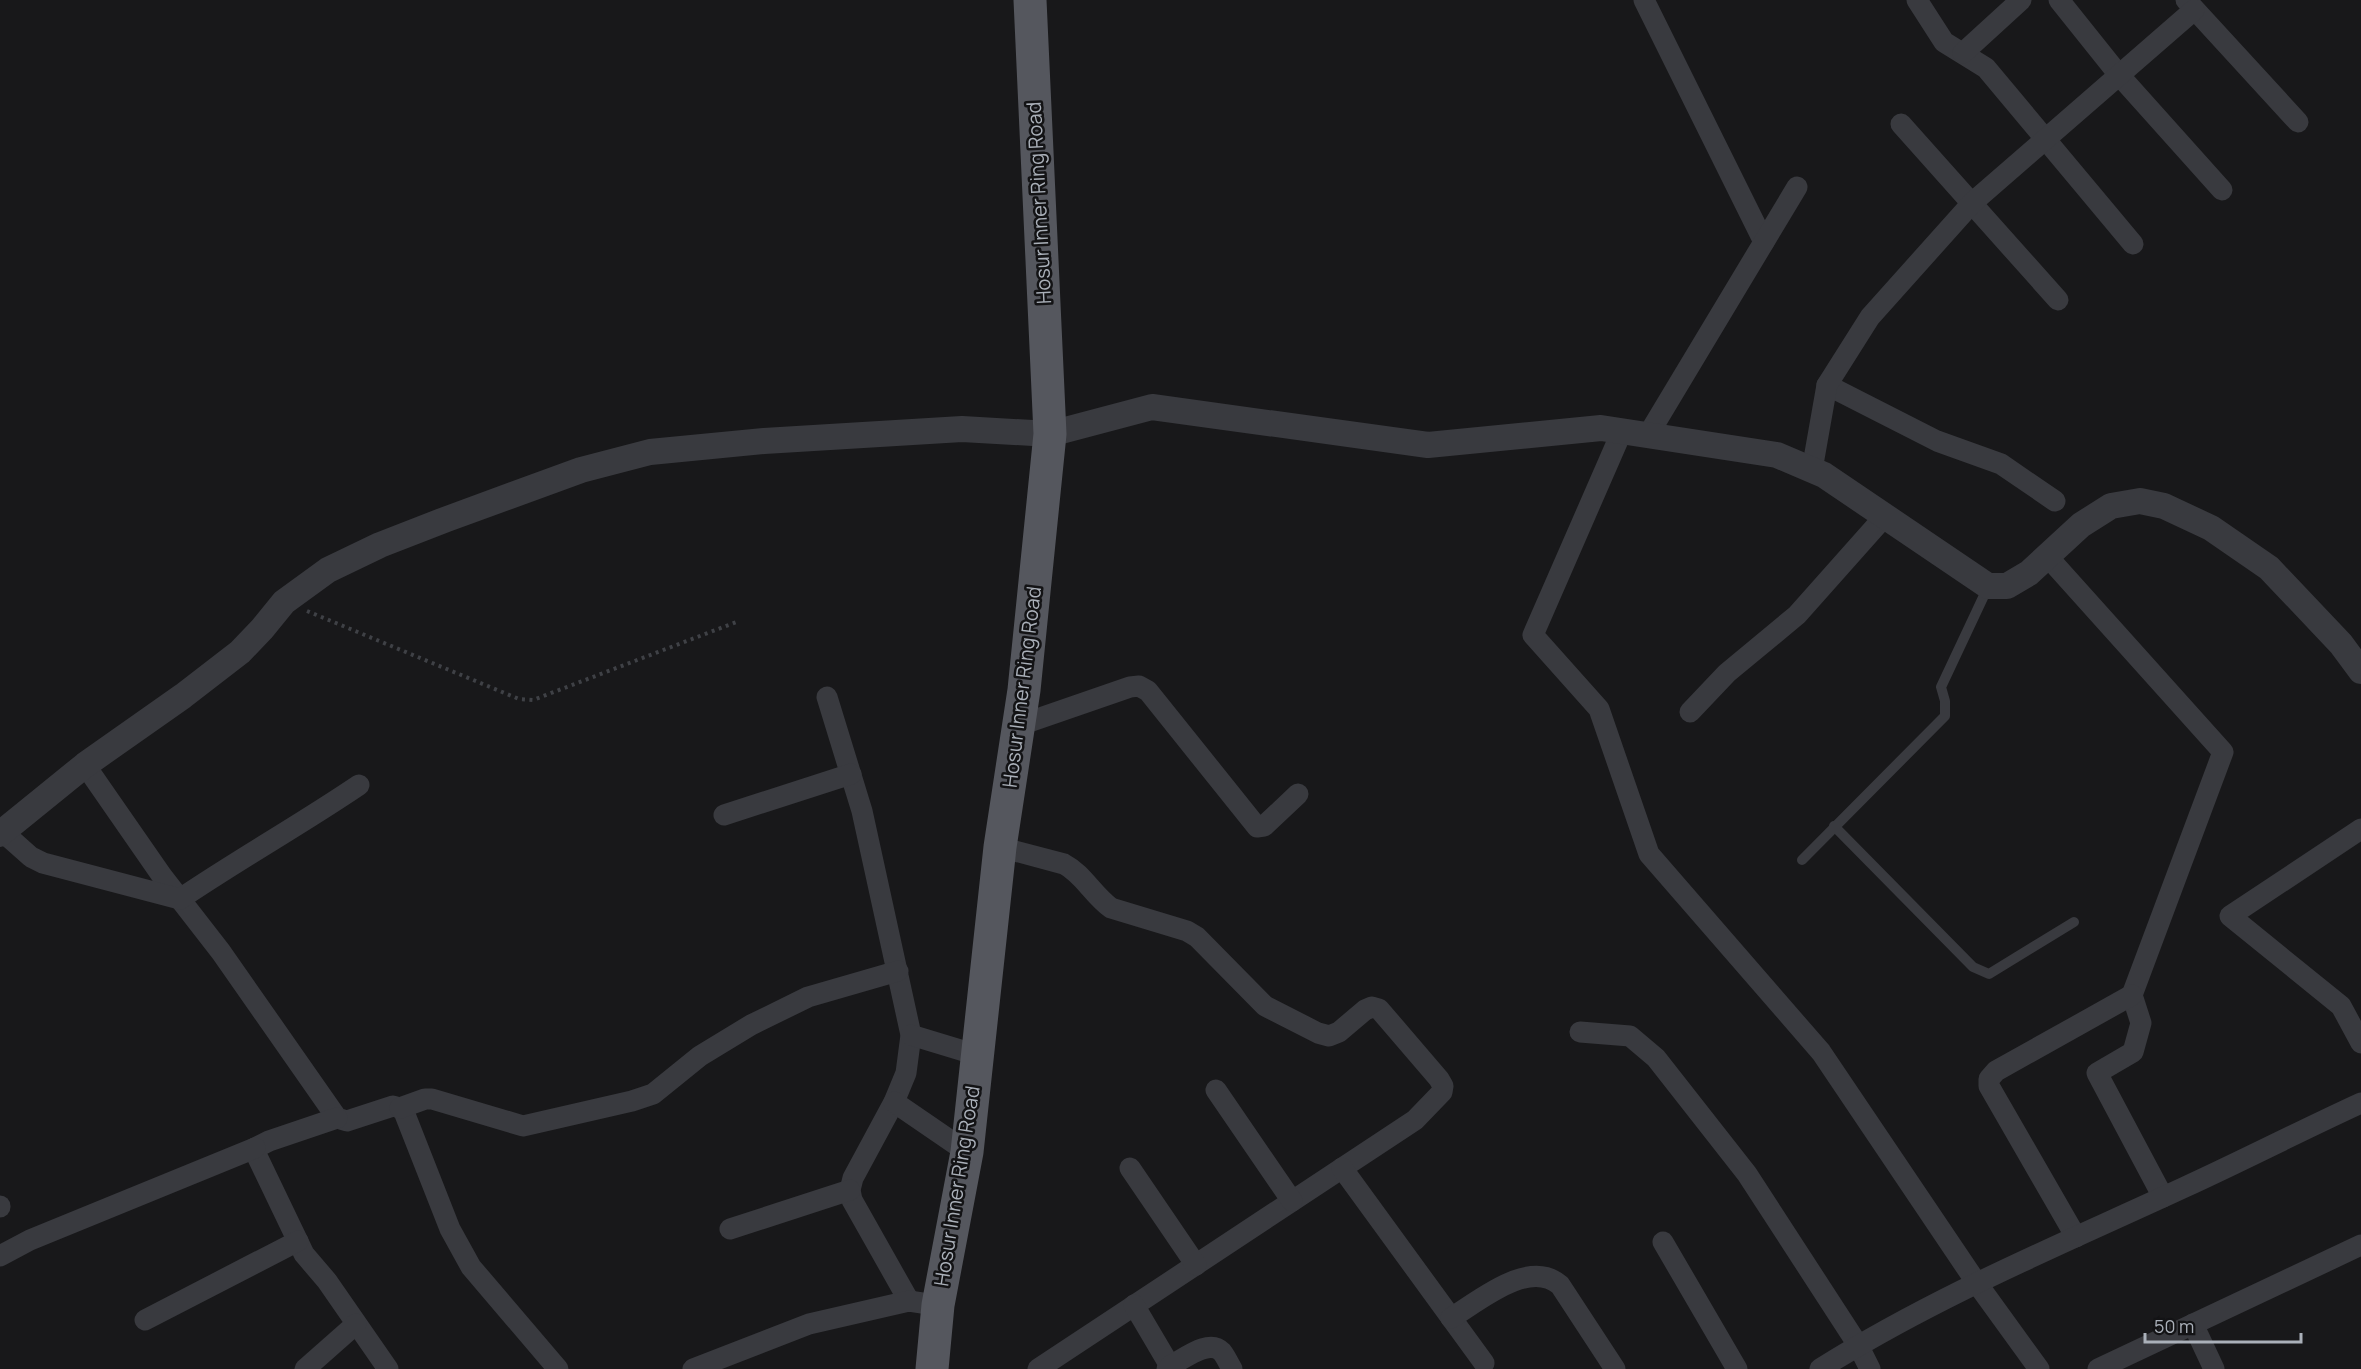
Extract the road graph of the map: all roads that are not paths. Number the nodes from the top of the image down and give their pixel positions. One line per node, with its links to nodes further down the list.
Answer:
1 (1029, 0): 20 (main road, Hosur Inner Ring Road)
2 (1644, 0): 15 (street)
3 (1917, 0): 7 (street)
4 (2021, 0): 7 (street)
5 (2059, 0): 8 (street)
6 (2190, 5): 8 (street); 9 (street)
7 (1963, 53): 11 (street)
8 (2119, 75): 11 (street); 13 (street)
9 (2298, 122)
10 (1901, 124): 14 (street)
11 (2046, 139): 14 (street); 16 (street)
12 (1797, 187): 15 (street)
13 (2222, 190)
14 (1972, 203): 17 (street); 18 (street)
15 (1764, 242): 21 (street)
16 (2133, 244)
17 (2058, 300)
18 (1827, 385): 22 (street); 23 (street)
19 (1622, 431): 20 (street); 21 (street); 68 (street)
20 (1050, 434): 30 (main road, Hosur Inner Ring Road); 31 (street)
21 (1648, 435): 22 (street)
22 (1812, 470): 24 (street)
23 (2055, 501)
24 (1885, 516): 26 (street); 29 (street)
25 (2047, 556): 26 (street); 27 (street); 44 (street)
26 (1988, 586): 36 (lane)
27 (2361, 671)
28 (827, 697): 32 (street)
29 (1690, 712)
30 (1020, 725): 34 (street); 39 (main road, Hosur Inner Ring Road)
31 (85, 765): 38 (street); 41 (street)
32 (851, 774): 35 (street); 43 (street)
33 (359, 785): 41 (street)
34 (1298, 794)
35 (724, 815)
36 (1834, 826): 40 (lane); 42 (lane)
37 (2361, 829): 47 (street)
38 (2, 833): 41 (street)
39 (1000, 847): 48 (main road, Hosur Inner Ring Road); 57 (street)
40 (1802, 860)
41 (180, 899): 53 (street)
42 (2074, 922)
43 (897, 972): 46 (street); 52 (street)
44 (2132, 995): 59 (street); 62 (street)
45 (1580, 1032): 75 (street)
46 (911, 1035): 48 (street); 50 (street)
47 (2361, 1043)
48 (977, 1055): 55 (main road, Hosur Inner Ring Road)
49 (1216, 1090): 60 (street)
50 (894, 1102): 55 (street); 58 (street)
51 (2361, 1103): 59 (street)
52 (400, 1108): 53 (street); 80 (street)
53 (337, 1118): 54 (street)
54 (255, 1148): 63 (street); 66 (street)
55 (967, 1152): 69 (main road, Hosur Inner Ring Road)
56 (1131, 1168): 67 (street)
57 (1342, 1168): 60 (street); 71 (street)
58 (850, 1190): 61 (street); 69 (street)
59 (2163, 1197): 62 (street)
60 (1292, 1201): 67 (street)
61 (730, 1229)
62 (2076, 1237): 68 (street)
63 (298, 1241): 72 (street); 73 (street)
64 (1663, 1242): 86 (street)
65 (2361, 1245): 74 (street)
66 (0, 1256)
67 (1196, 1265): 70 (street)
68 (1976, 1282): 75 (street); 89 (street)
69 (924, 1303): 81 (street); 82 (main road, Hosur Inner Ring Road)
70 (1134, 1305): 77 (street); 83 (street)
71 (1451, 1318): 76 (street); 85 (street)
72 (145, 1320)
73 (356, 1324): 78 (street); 79 (street)
74 (2193, 1324): 90 (street); 91 (street)
75 (1858, 1345): 87 (street); 88 (street)
76 (1484, 1363)
77 (1169, 1368): 84 (street)
78 (305, 1369)
79 (388, 1369)
80 (558, 1369)
81 (693, 1369)
82 (932, 1369)
83 (1038, 1369)
84 (1232, 1369)
85 (1615, 1369)
86 (1737, 1369)
87 (1820, 1369)
88 (1870, 1369)
89 (2039, 1369)
90 (2098, 1369)
91 (2214, 1369)

